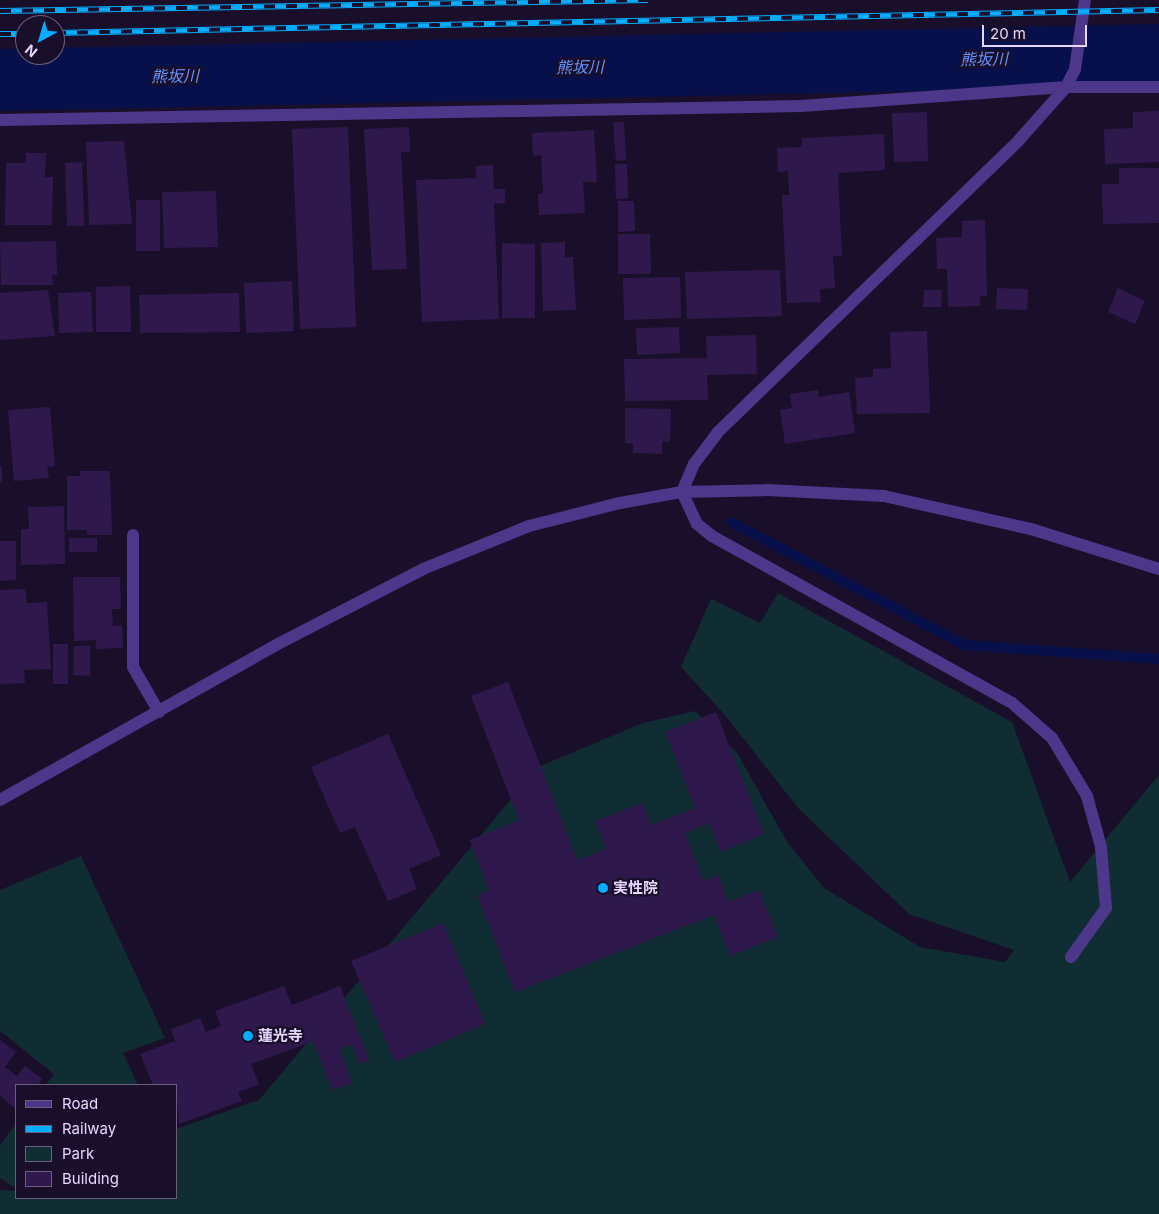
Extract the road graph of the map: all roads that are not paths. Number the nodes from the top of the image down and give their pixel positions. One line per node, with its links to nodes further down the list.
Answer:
1 (1085, 0): 2 (street)
2 (1066, 87): 3 (street); 4 (street); 5 (street)
3 (1159, 87)
4 (0, 120)
5 (682, 492): 7 (street); 8 (street); 10 (street)
6 (133, 536): 8 (street)
7 (1159, 569)
8 (159, 712): 9 (street)
9 (0, 800)
10 (1072, 957)

